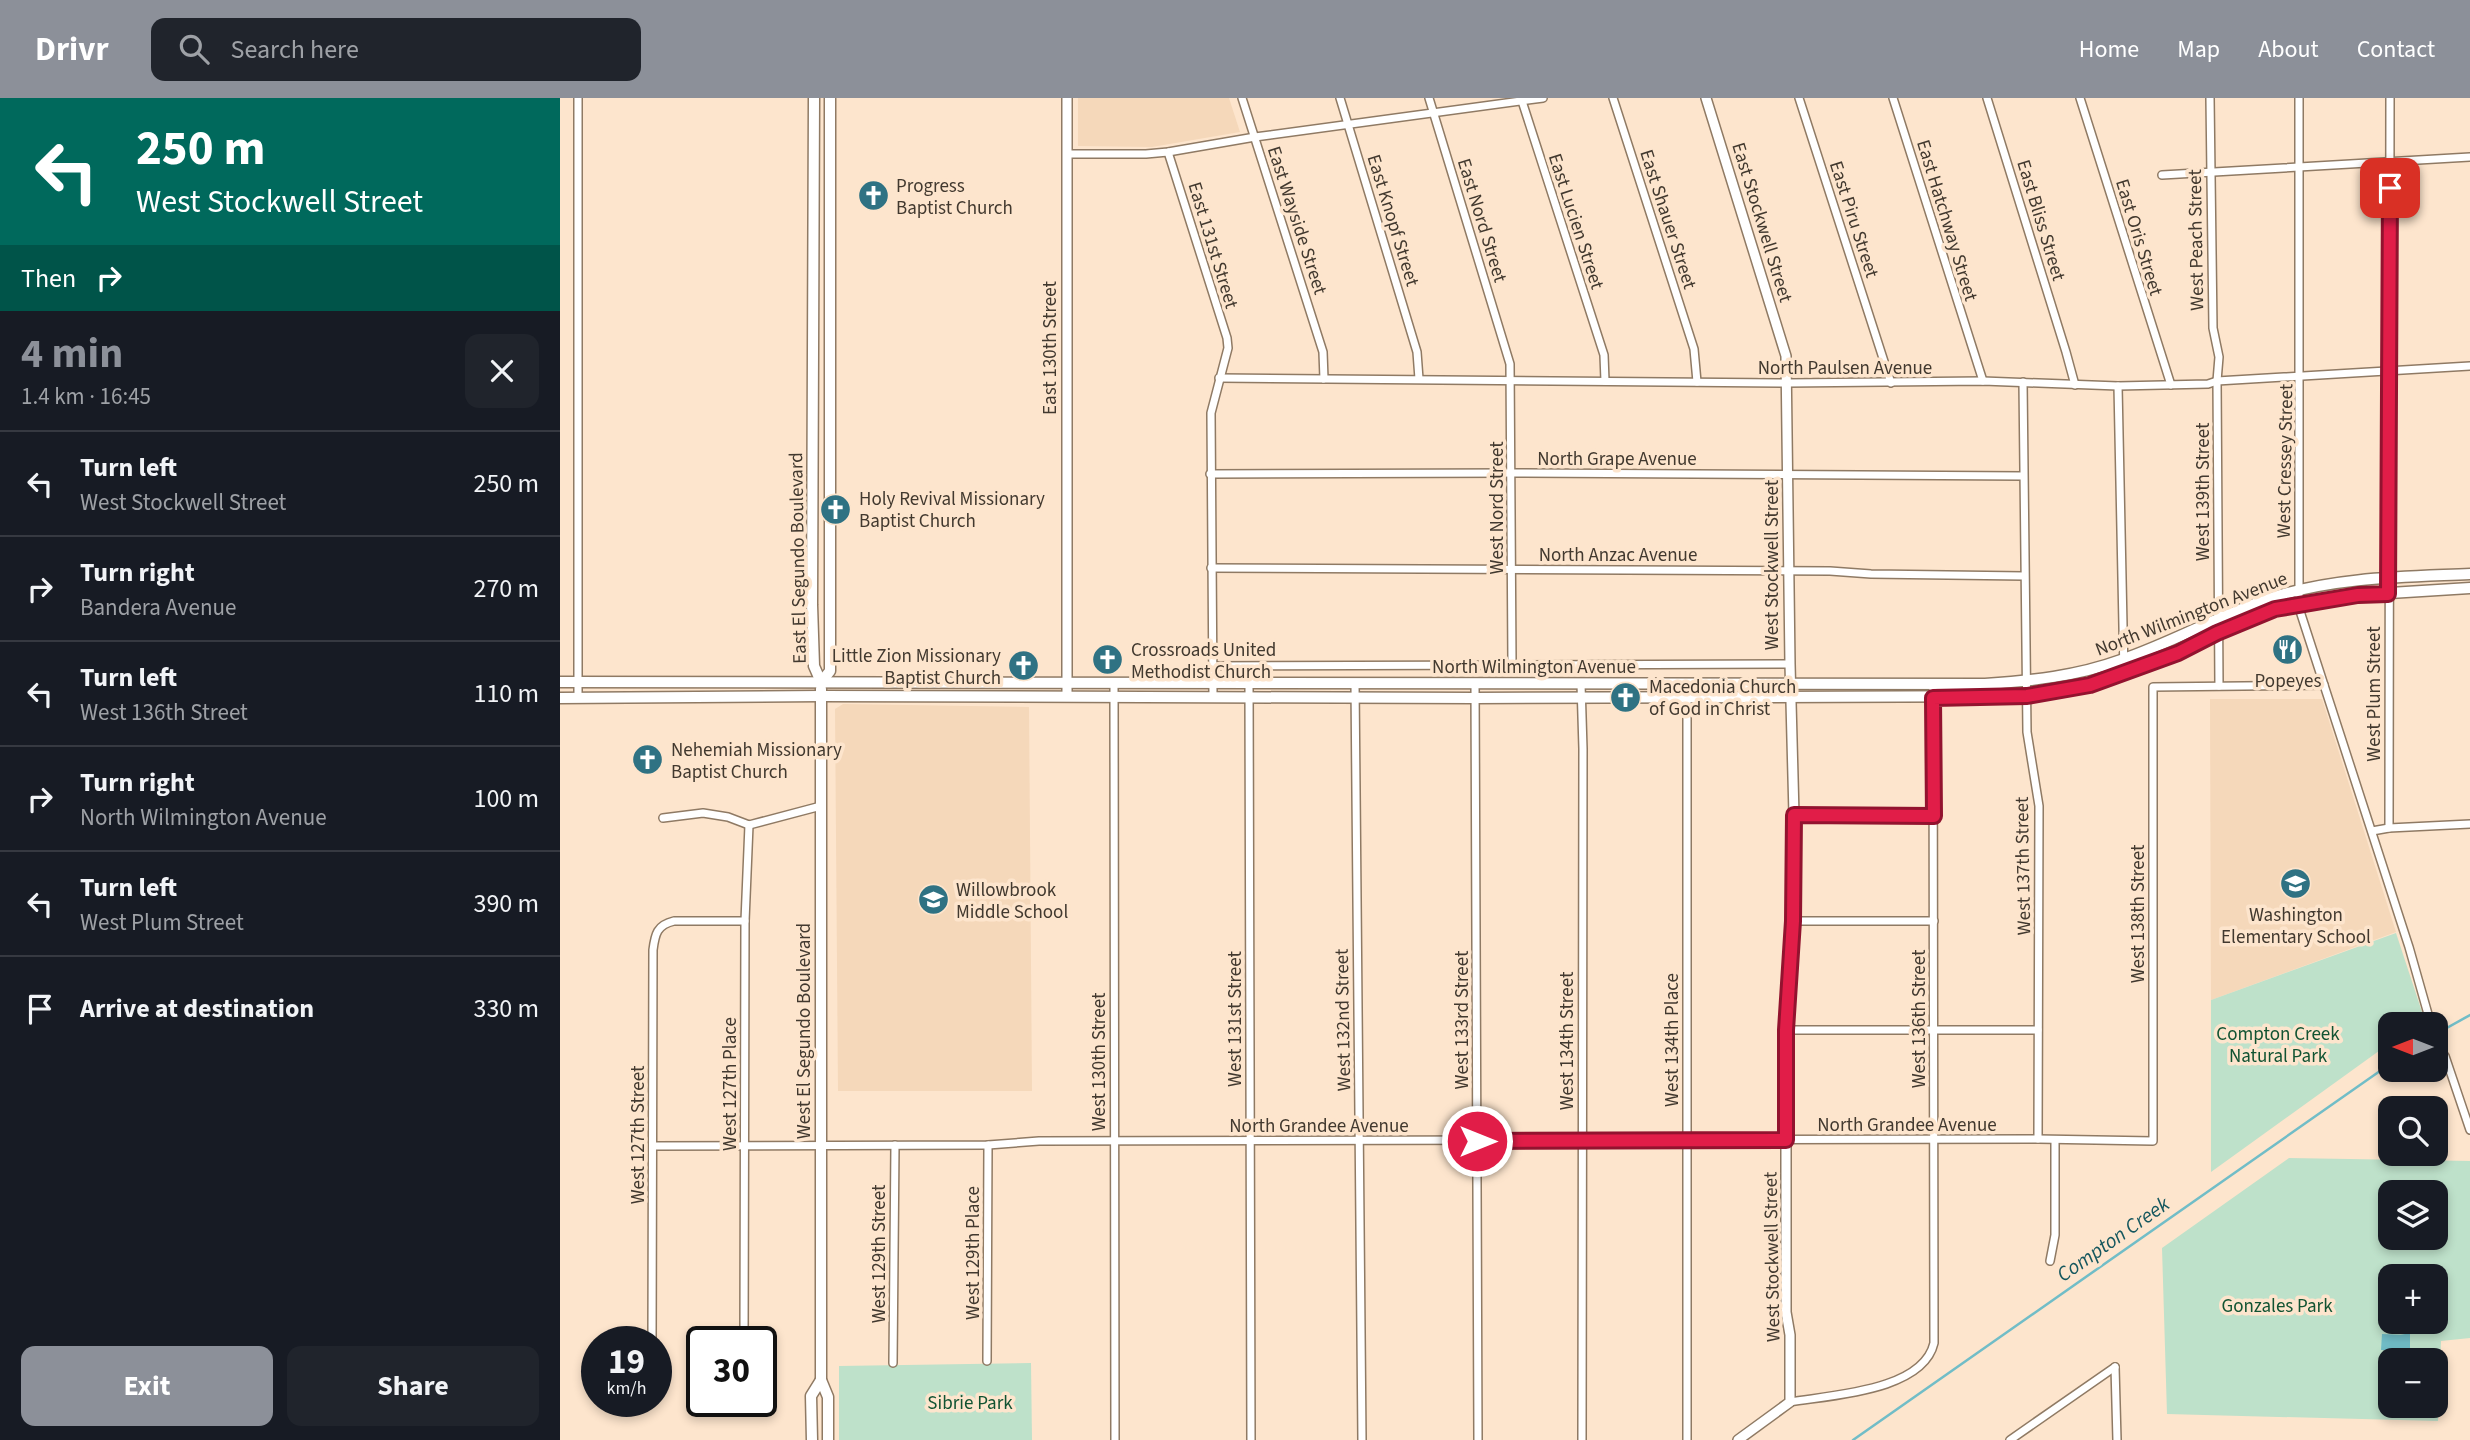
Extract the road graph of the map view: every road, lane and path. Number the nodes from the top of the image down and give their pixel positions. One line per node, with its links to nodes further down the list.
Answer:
1 (578, 98): 71 (street)
2 (814, 98): 72 (main road, East El Segundo Boulevard)
3 (830, 98): 72 (main road, East El Segundo Boulevard)
4 (1067, 98): 23 (street, East 130th Street)
5 (1242, 98): 21 (street, East Wayside Street)
6 (1340, 98): 20 (street, East Knopf Street)
7 (1429, 98): 19 (street, East Nord Street)
8 (1543, 98): 18 (street)
9 (1613, 98): 41 (street, East Shauer Street)
10 (1706, 98): 30 (street, East Stockwell Street)
11 (1799, 98): 44 (street, East Piru Street)
12 (1894, 98): 39 (street, East Hatchway Street)
13 (1987, 98): 45 (street, East Bliss Street)
14 (2080, 98): 46 (street, East Oris Street)
15 (2210, 98): 27 (street, West Peach Street)
16 (2299, 98): 26 (street, West Cressey Street)
17 (2390, 98): 25 (street, West Plum Street)
18 (1521, 100): 19 (street); 38 (street, East Lucien Street)
19 (1434, 113): 20 (street); 29 (street, East Nord Street)
20 (1350, 126): 21 (street); 36 (street, East Knopf Street)
21 (1255, 137): 22 (street); 35 (street, East Wayside Street)
22 (1168, 152): 23 (street); 34 (street, East 131st Street)
23 (1067, 154): 74 (street, East 130th Street)
24 (2470, 157): 25 (street)
25 (2391, 162): 26 (street); 32 (street, West Plum Street)
26 (2299, 167): 27 (street); 33 (street, West Cressey Street)
27 (2210, 172): 28 (street); 40 (street, West Peach Street)
28 (2162, 175)
29 (1508, 352): 37 (street, West Nord Street)
30 (1786, 356): 43 (street, West Stockwell Street)
31 (2470, 366): 32 (street, North Paulsen Avenue)
32 (2388, 372): 33 (street, North Paulsen Avenue); 57 (street, West Plum Street)
33 (2301, 376): 40 (street, North Paulsen Avenue); 59 (street, West Cressey Street)
34 (1219, 378): 35 (street, North Paulsen Avenue); 49 (street)
35 (1324, 379): 36 (street, North Paulsen Avenue)
36 (1419, 379): 37 (street, North Paulsen Avenue)
37 (1511, 380): 38 (street, North Paulsen Avenue); 48 (street, West Nord Street)
38 (1605, 381): 41 (street, North Paulsen Avenue)
39 (1983, 381): 42 (street, North Paulsen Avenue); 44 (street, North Paulsen Avenue)
40 (2217, 381): 46 (street, North Paulsen Avenue); 62 (street, West 139th Street)
41 (1696, 382): 43 (street, North Paulsen Avenue)
42 (2023, 382): 45 (street, North Paulsen Avenue); 51 (street, West 137th Street)
43 (1787, 383): 44 (street, North Paulsen Avenue); 50 (street, West Stockwell Street)
44 (1891, 383)
45 (2075, 385): 47 (street, North Paulsen Avenue)
46 (2171, 385): 47 (street, North Paulsen Avenue)
47 (2118, 386): 64 (street)
48 (1512, 473): 49 (street, North Grape Avenue); 50 (street, North Grape Avenue); 53 (street, West Nord Street)
49 (1210, 474): 52 (street)
50 (1788, 474): 51 (street, North Grape Avenue); 54 (street, West Stockwell Street)
51 (2023, 476): 56 (street, West 137th Street)
52 (1211, 568): 53 (street, North Anzac Avenue); 67 (street)
53 (1512, 569): 54 (street, North Anzac Avenue); 65 (street, West Nord Street)
54 (1790, 570): 56 (street, North Anzac Avenue); 66 (street, West Stockwell Street)
55 (2470, 574): 57 (main road, North Wilmington Avenue)
56 (2024, 576): 69 (street, West 137th Street)
57 (2388, 578): 59 (main road, North Wilmington Avenue); 60 (street, West Plum Street)
58 (2470, 588): 60 (main road, North Wilmington Avenue)
59 (2298, 590): 61 (street, West Cressey Street); 62 (main road, North Wilmington Avenue)
60 (2388, 594): 61 (main road, North Wilmington Avenue); 105 (street, West Plum Street)
61 (2299, 604): 63 (main road, North Wilmington Avenue); 83 (street, West Cressey Street)
62 (2219, 617): 63 (street, West 139th Street); 64 (main road, North Wilmington Avenue)
63 (2217, 633): 68 (main road, North Wilmington Avenue); 84 (street, West 139th Street)
64 (2122, 660): 68 (street); 69 (main road, North Wilmington Avenue)
65 (1512, 663): 66 (street); 67 (street)
66 (1790, 664): 73 (street, West Stockwell Street)
67 (1212, 666): 76 (street)
68 (2124, 674): 91 (main road, North Wilmington Avenue)
69 (2026, 681): 81 (main road, North Wilmington Avenue); 91 (street, West 137th Street)
70 (560, 682): 71 (main road, North Wilmington Avenue)
71 (578, 682): 72 (main road, North Wilmington Avenue); 96 (street)
72 (821, 682): 74 (main road, North Wilmington Avenue); 85 (main road, West El Segundo Boulevard)
73 (1791, 682): 80 (main road, North Wilmington Avenue); 81 (main road, North Wilmington Avenue); 94 (street, West Stockwell Street)
74 (1067, 683): 75 (main road, North Wilmington Avenue); 86 (street)
75 (1114, 683): 76 (main road, North Wilmington Avenue); 87 (street, West 130th Street)
76 (1212, 683): 77 (main road, North Wilmington Avenue); 88 (street)
77 (1249, 683): 78 (main road, North Wilmington Avenue); 89 (street, West 131st Street)
78 (1355, 683): 79 (main road, North Wilmington Avenue); 90 (street, West 132nd Street)
79 (1475, 683): 82 (main road, North Wilmington Avenue); 97 (street, West 133rd Street)
80 (1687, 683): 82 (main road, North Wilmington Avenue); 93 (street, West 134th Place)
81 (1933, 683): 98 (street, West 136th Street)
82 (1580, 684): 92 (street, West 134th Street)
83 (2324, 685): 84 (street); 106 (street, West Cressey Street)
84 (2219, 686): 127 (street, West 138th Street)
85 (823, 695): 86 (main road, North Wilmington Avenue); 96 (main road, North Wilmington Avenue); 99 (main road, West El Segundo Boulevard)
86 (1067, 696): 87 (main road, North Wilmington Avenue)
87 (1114, 696): 88 (main road, North Wilmington Avenue); 124 (street, West 130th Street)
88 (1213, 696): 89 (main road, North Wilmington Avenue)
89 (1249, 696): 90 (main road, North Wilmington Avenue); 125 (street, West 131st Street)
90 (1355, 696): 97 (main road, North Wilmington Avenue); 118 (street, West 132nd Street)
91 (2027, 696): 98 (main road, North Wilmington Avenue); 113 (street, West 137th Street)
92 (1580, 697): 93 (main road, North Wilmington Avenue); 97 (main road, North Wilmington Avenue); 119 (street, West 134th Street)
93 (1687, 697): 94 (main road, North Wilmington Avenue); 120 (street, West 134th Place)
94 (1791, 697): 98 (main road, North Wilmington Avenue); 100 (street, West Stockwell Street)
95 (560, 698): 96 (main road, North Wilmington Avenue)
96 (578, 698)
97 (1475, 698): 126 (street, West 133rd Street)
98 (1933, 698): 101 (street, West 136th Street)
99 (821, 806): 104 (street); 129 (main road, West El Segundo Boulevard)
100 (1794, 815): 101 (street); 108 (street, West Stockwell Street)
101 (1934, 816): 109 (street, West 136th Street)
102 (663, 818): 104 (street)
103 (2470, 824): 105 (street)
104 (749, 825): 107 (street, West 127th Place)
105 (2389, 828): 106 (street)
106 (2372, 831): 110 (street, West Cressey Street)
107 (745, 921): 128 (street, West 127th Place); 132 (street, West 127th Street)
108 (1793, 921): 109 (street); 111 (street, West Stockwell Street)
109 (1934, 921): 112 (street, West 136th Street)
110 (2428, 1012)
111 (1786, 1030): 112 (street); 121 (street, West Stockwell Street)
112 (1933, 1030): 113 (street); 122 (street, West 136th Street)
113 (2038, 1030): 117 (street, West 137th Street)
114 (2448, 1063): 115 (street)
115 (2467, 1108): 116 (street)
116 (2470, 1130)
117 (2038, 1139): 122 (street, North Grandee Avenue); 123 (street, North Grandee Avenue)
118 (1359, 1140): 125 (street, North Grandee Avenue); 126 (street, North Grandee Avenue); 144 (street, West 132nd Street)
119 (1582, 1140): 120 (street, North Grandee Avenue); 126 (street, North Grandee Avenue); 146 (street, West 134th Street)
120 (1687, 1140): 121 (street, North Grandee Avenue); 147 (street, West 134th Place)
121 (1786, 1140): 122 (street, North Grandee Avenue); 139 (street, West Stockwell Street)
122 (1933, 1140): 139 (street, West 136th Street)
123 (2054, 1140): 127 (street, North Grandee Avenue); 133 (street)
124 (1116, 1141): 125 (street, North Grandee Avenue); 131 (street, North Grandee Avenue); 142 (street, West 130th Street)
125 (1251, 1141): 143 (street, West 131st Street)
126 (1477, 1141): 145 (street, West 133rd Street)
127 (2152, 1141)
128 (745, 1145): 129 (street, North Grandee Avenue); 132 (street, North Grandee Avenue); 135 (street, West 127th Place)
129 (821, 1145): 130 (street, North Grandee Avenue); 138 (main road, West El Segundo Boulevard)
130 (895, 1145): 131 (street, North Grandee Avenue); 137 (street, West 129th Street)
131 (988, 1145): 136 (street, West 129th Place)
132 (653, 1146): 134 (street, West 127th Street)
133 (2050, 1261)
134 (652, 1326)
135 (744, 1326)
136 (987, 1361)
137 (893, 1363)
138 (821, 1380): 140 (main road, West El Segundo Boulevard); 141 (main road, West El Segundo Boulevard)
139 (1790, 1402): 148 (street)
140 (812, 1440)
141 (828, 1440)
142 (1115, 1440)
143 (1251, 1440)
144 (1362, 1440)
145 (1478, 1440)
146 (1582, 1440)
147 (1687, 1440)
148 (1738, 1440)
149 (2010, 1440): 150 (street)
150 (2117, 1440)

